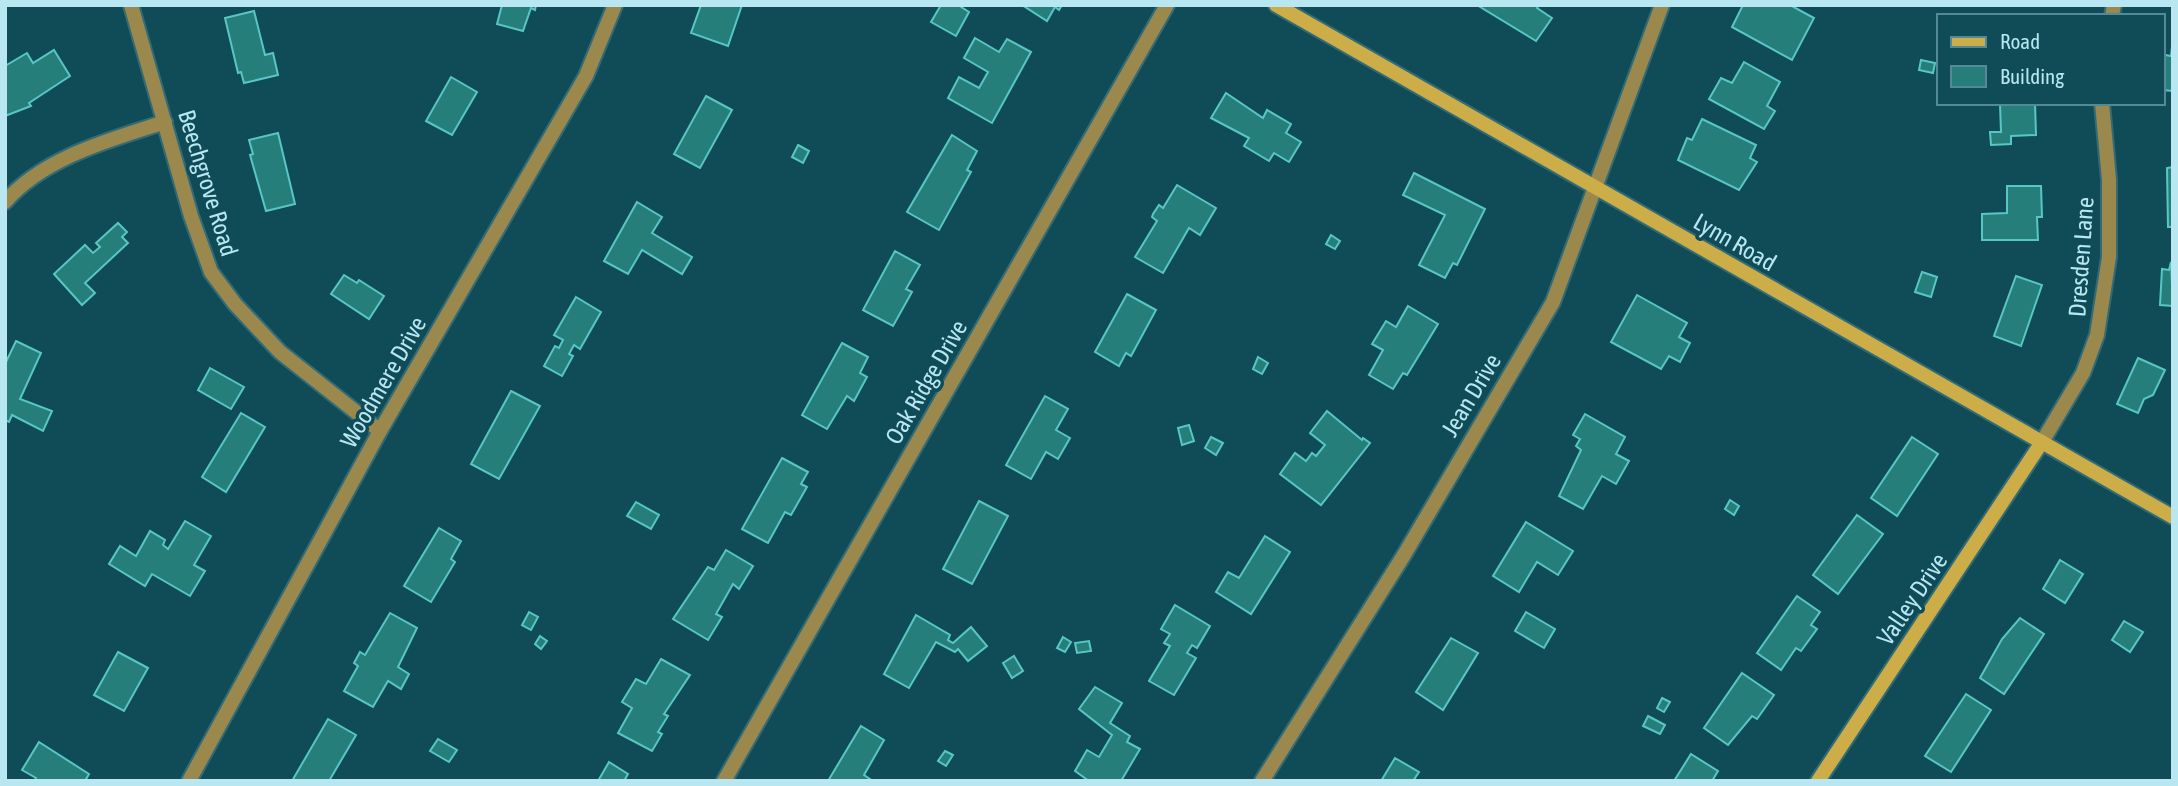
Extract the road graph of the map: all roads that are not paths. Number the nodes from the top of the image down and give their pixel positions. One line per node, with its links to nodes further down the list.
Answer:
1 (131, 5): 7 (street, Beechgrove Road)
2 (615, 5): 10 (street, Woodmere Drive)
3 (1167, 5): 14 (street, Oak Ridge Drive)
4 (1276, 5): 8 (main road, Lynn Road)
5 (1662, 5): 8 (street, Jean Drive)
6 (2102, 105): 11 (street, Dresden Lane)
7 (165, 122): 9 (street); 10 (street, Beechgrove Road)
8 (1595, 189): 11 (main road, Lynn Road); 15 (street, Jean Drive)
9 (5, 202)
10 (380, 431): 13 (street, Woodmere Drive)
11 (2042, 442): 12 (main road, Lynn Road); 16 (main road, Valley Drive)
12 (2173, 517)
13 (189, 781)
14 (724, 781)
15 (1262, 781)
16 (1818, 781)

